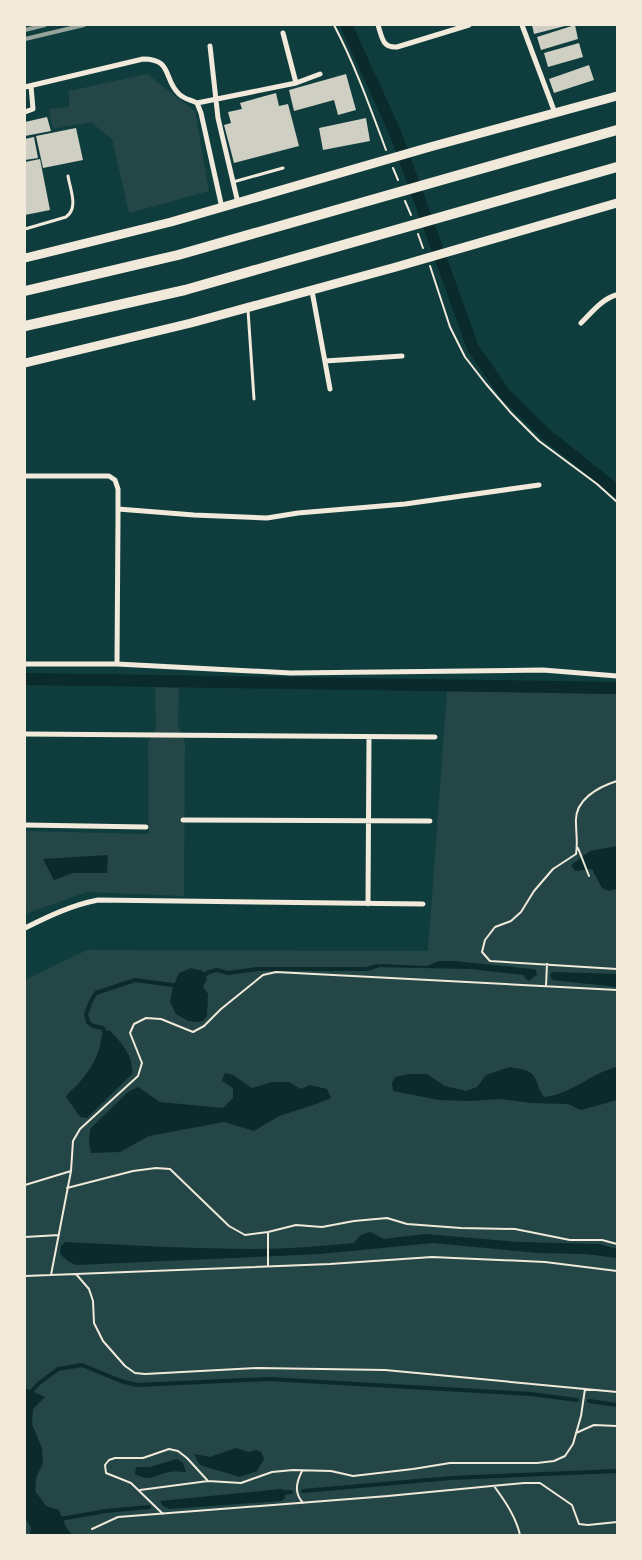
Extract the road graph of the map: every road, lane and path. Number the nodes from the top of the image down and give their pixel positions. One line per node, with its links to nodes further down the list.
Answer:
1 (334, 25): 16 (path)
2 (378, 25): 3 (street)
3 (469, 25)
4 (522, 25): 14 (street)
5 (283, 33): 8 (street)
6 (210, 46): 11 (street)
7 (320, 74): 8 (street)
8 (296, 83): 11 (street)
9 (28, 87): 12 (street); 13 (street)
10 (617, 96): 14 (main road)
11 (216, 100): 12 (street); 22 (street)
12 (197, 102): 26 (street)
13 (25, 112)
14 (555, 113): 25 (main road)
15 (617, 130): 34 (highway)
16 (388, 153)
17 (391, 162): 21 (path)
18 (617, 167): 38 (highway)
19 (283, 168): 22 (lane)
20 (68, 176): 28 (lane)
21 (398, 180)
22 (233, 182): 25 (street)
23 (404, 198): 27 (path)
24 (617, 203): 33 (main road)
25 (238, 204): 26 (main road)
26 (222, 208): 31 (main road)
27 (411, 216)
28 (25, 229)
29 (418, 234): 30 (path)
30 (425, 252)
31 (25, 258)
32 (428, 261): 46 (path)
33 (312, 290): 36 (main road); 40 (street)
34 (25, 291)
35 (617, 296): 37 (street)
36 (248, 308): 41 (main road); 43 (lane)
37 (581, 323)
38 (25, 326)
39 (402, 356): 40 (street)
40 (325, 361): 42 (street)
41 (25, 363)
42 (330, 389)
43 (254, 399)
44 (25, 476): 47 (street)
45 (539, 485): 47 (street)
46 (617, 502)
47 (118, 509): 49 (street)
48 (25, 664): 49 (street)
49 (117, 664): 50 (street)
50 (617, 676)
51 (25, 734): 52 (street)
52 (369, 737): 53 (street); 56 (street)
53 (435, 737)
54 (617, 781): 60 (path)
55 (183, 820): 56 (street)
56 (368, 821): 57 (street); 62 (street)
57 (430, 821)
58 (25, 825): 59 (street)
59 (146, 827)
60 (577, 847): 61 (path); 65 (path)
61 (588, 876)
62 (368, 904): 63 (street); 64 (street)
63 (423, 904)
64 (25, 928)
65 (547, 964): 66 (path); 67 (path)
66 (617, 969)
67 (546, 986): 68 (path); 69 (path)
68 (617, 990)
69 (71, 1171): 70 (path); 71 (path)
70 (25, 1184)
71 (67, 1188): 72 (path); 73 (path)
72 (268, 1232): 75 (path); 76 (path)
73 (59, 1235): 74 (path); 79 (path)
74 (25, 1237)
75 (617, 1244)
76 (268, 1266): 77 (path); 78 (path)
77 (617, 1270)
78 (76, 1274): 79 (path); 81 (path)
79 (52, 1275): 80 (path)
80 (25, 1276)
81 (585, 1389): 82 (path); 84 (path)
82 (617, 1392)
83 (617, 1426): 84 (path)
84 (576, 1433): 85 (path)
85 (302, 1470): 86 (path); 89 (path)
86 (208, 1481): 88 (path); 88 (path)
87 (494, 1486): 89 (path); 91 (path); 93 (path)
88 (140, 1490): 90 (path)
89 (304, 1503): 90 (path)
90 (163, 1514): 92 (path)
91 (617, 1522)
92 (92, 1529)
93 (520, 1535)

